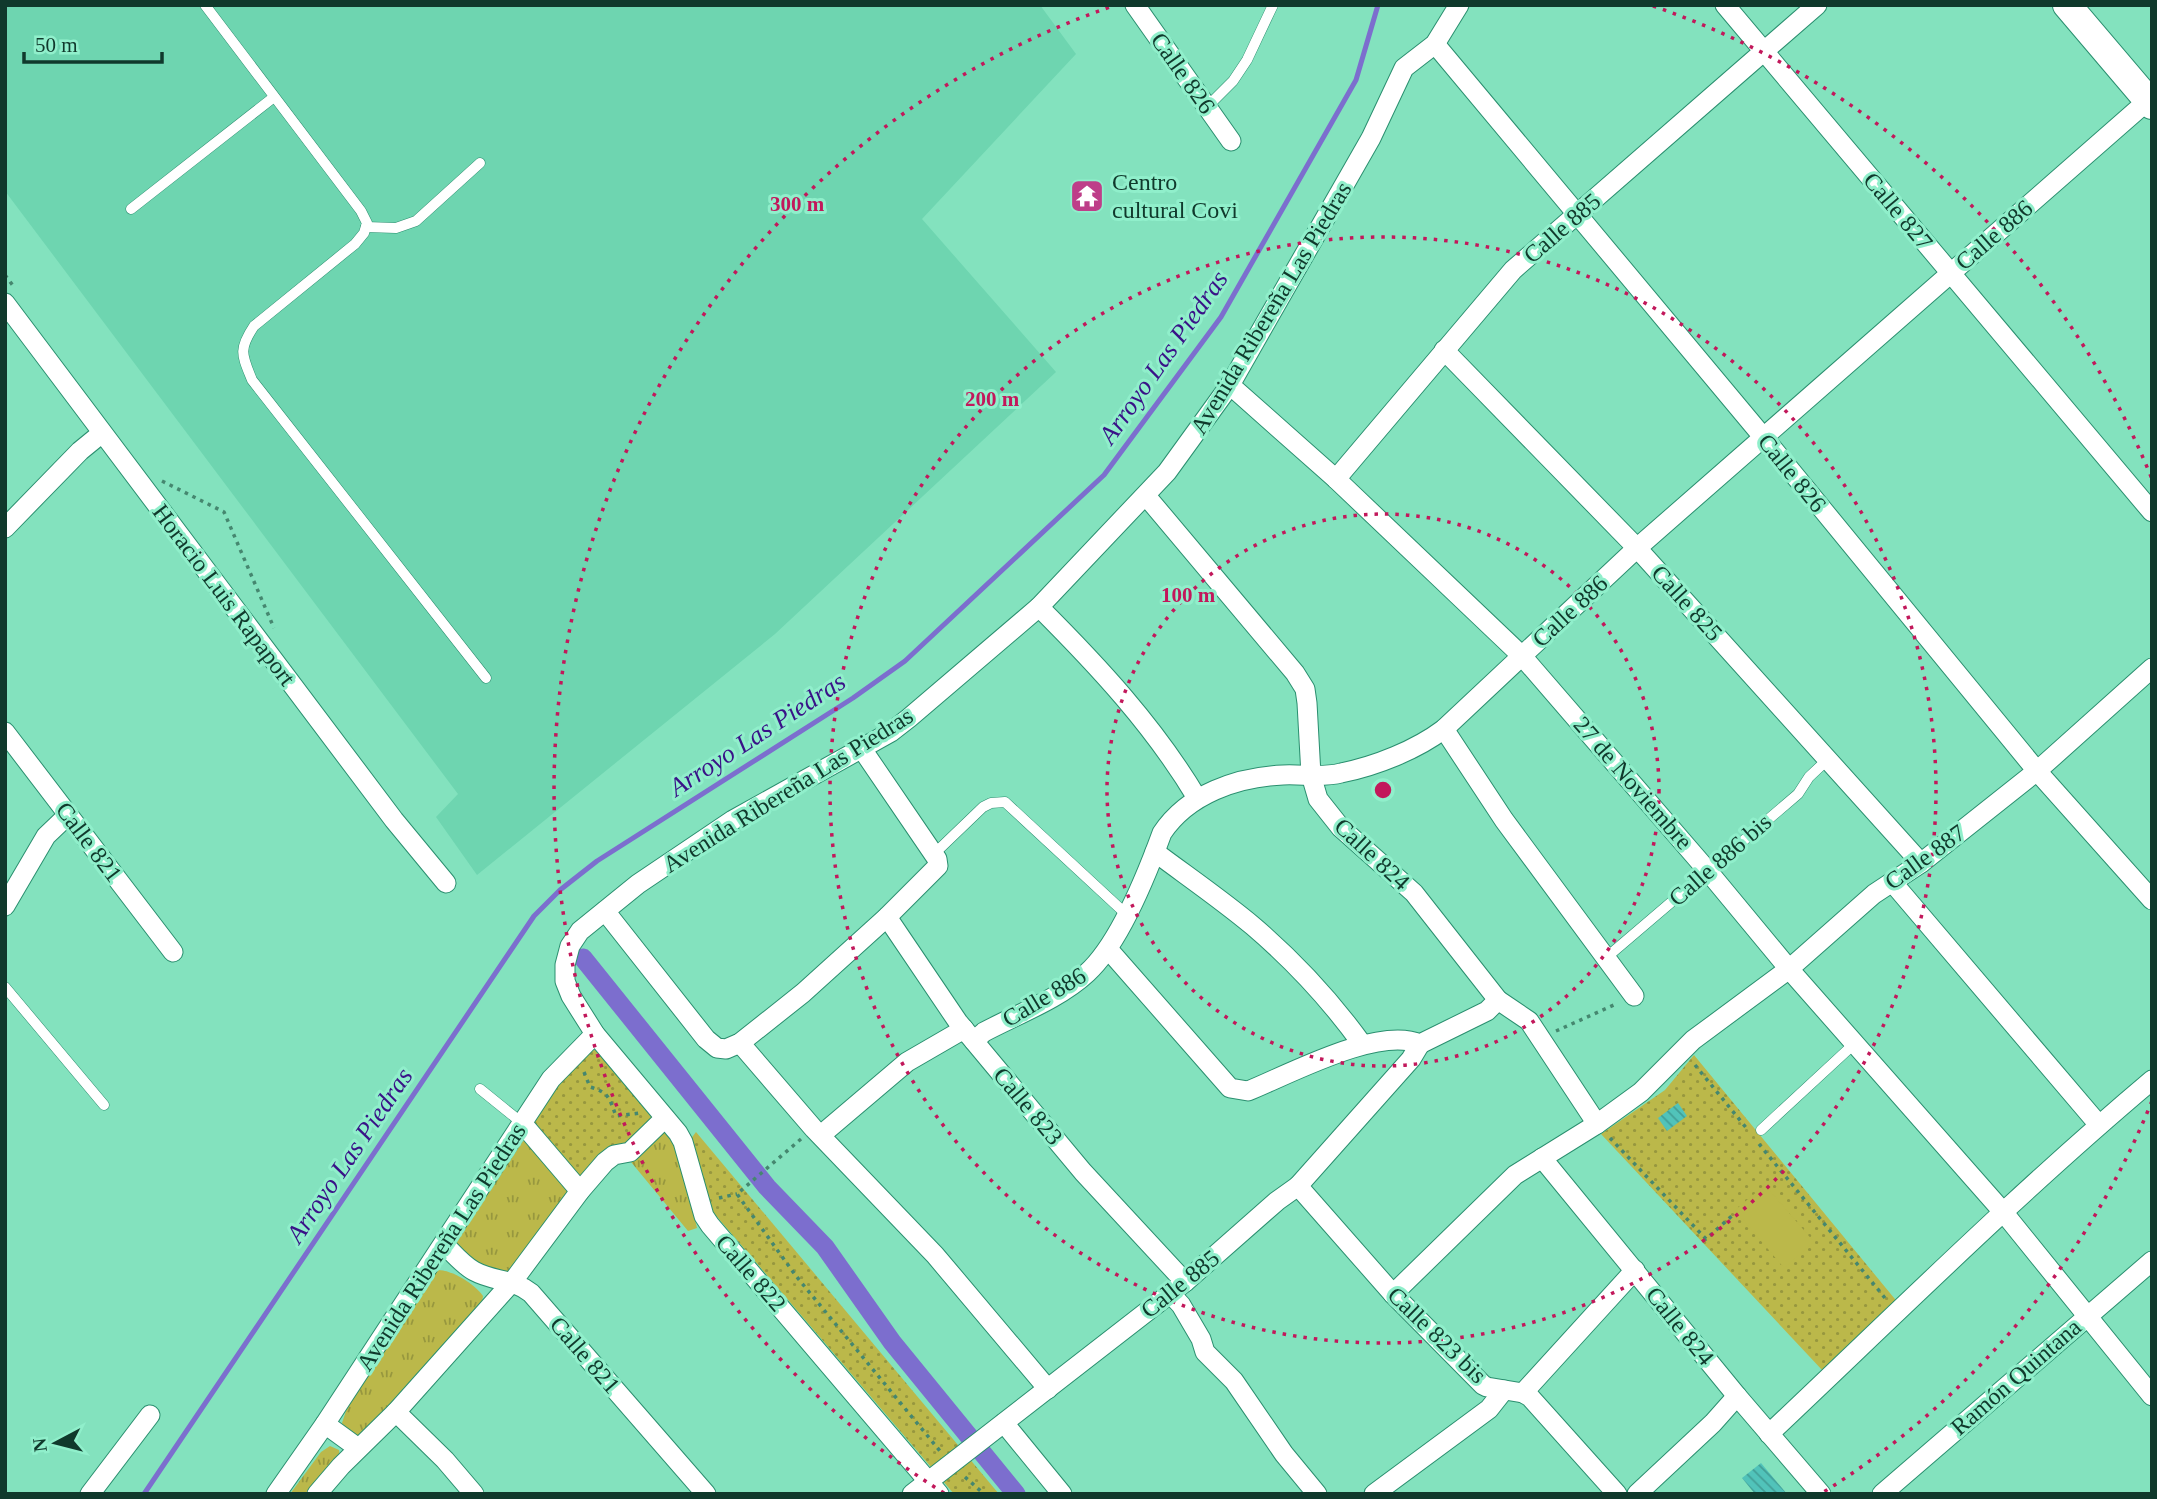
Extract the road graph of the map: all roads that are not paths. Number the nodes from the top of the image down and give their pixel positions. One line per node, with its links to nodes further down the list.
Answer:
1 (205, 5): 10 (lane)
2 (1135, 5): 12 (street, Calle 826)
3 (1273, 5): 12 (lane)
4 (1460, 5): 8 (street, Avenida Ribereña Las Piedras)
5 (1725, 5): 9 (street, Calle 827)
6 (1817, 5): 9 (street, Calle 885)
7 (2067, 5): 11 (main road)
8 (1435, 44): 16 (street, Calle 826); 21 (street, Avenida Ribereña Las Piedras)
9 (1765, 52): 16 (street, Calle 885); 18 (street, Calle 827)
10 (274, 97): 15 (lane); 17 (lane)
11 (2151, 101): 18 (street, Calle 886)
12 (1207, 107): 13 (street, Calle 826)
13 (1231, 141)
14 (480, 163): 17 (lane)
15 (131, 209)
16 (1577, 215): 20 (street, Calle 885); 23 (street, Calle 826)
17 (366, 227): 32 (lane)
18 (1950, 273): 23 (street, Calle 886); 26 (street, Calle 827)
19 (13, 300): 22 (street, Horacio Luis Rapaport)
20 (1444, 350): 24 (street, Calle 885); 28 (street, Calle 825)
21 (1230, 385): 24 (street, 27 de Noviembre); 25 (street, Avenida Ribereña Las Piedras)
22 (102, 433): 27 (street); 45 (street, Horacio Luis Rapaport)
23 (1764, 438): 28 (street, Calle 886); 37 (street, Calle 826)
24 (1336, 480): 30 (street, 27 de Noviembre)
25 (1146, 497): 29 (street, Avenida Ribereña Las Piedras); 38 (street, Calle 824)
26 (2152, 512)
27 (5, 528)
28 (1637, 548): 30 (street, Calle 886); 36 (street, Calle 825)
29 (1039, 607): 35 (street, Avenida Ribereña Las Piedras); 39 (street)
30 (1522, 656): 33 (street, Calle 886); 44 (street, 27 de Noviembre)
31 (2152, 668): 37 (street, Calle 887)
32 (486, 678)
33 (1444, 729): 38 (street, Calle 886); 54 (street)
34 (5, 732): 40 (street, Calle 821)
35 (862, 749): 42 (street); 49 (street, Avenida Ribereña Las Piedras)
36 (1828, 759): 43 (street, Calle 825); 44 (lane, Calle 886 bis)
37 (2037, 771): 43 (street, Calle 887); 47 (street, Calle 826)
38 (1311, 775): 39 (street, Calle 886); 58 (street, Calle 824)
39 (1197, 798): 41 (street, Calle 886)
40 (68, 815): 48 (street); 53 (street, Calle 821)
41 (1155, 852): 50 (street, Calle 886); 62 (street)
42 (933, 855): 50 (lane); 51 (street)
43 (1921, 863): 46 (street, Calle 887)
44 (1707, 870): 54 (lane, Calle 886 bis); 55 (street, 27 de Noviembre)
45 (446, 883)
46 (1893, 883): 55 (street, Calle 887); 71 (street)
47 (2152, 900)
48 (5, 906)
49 (605, 911): 59 (street, Avenida Ribereña Las Piedras); 61 (street)
50 (1126, 914): 52 (street, Calle 886)
51 (887, 917): 60 (street, Calle 823); 61 (street)
52 (1108, 949): 60 (street, Calle 886); 62 (street)
53 (173, 952)
54 (1607, 957): 57 (street)
55 (1789, 969): 64 (street, 27 de Noviembre); 70 (street, Calle 887)
56 (5, 987): 67 (lane)
57 (1634, 996)
58 (1498, 1000): 63 (street); 70 (street, Calle 824)
59 (595, 1034): 68 (street, Calle 822); 69 (street, Avenida Ribereña Las Piedras)
60 (969, 1035): 73 (street, Calle 886); 82 (street, Calle 823)
61 (740, 1043): 73 (street)
62 (1362, 1044): 63 (street)
63 (1420, 1044): 75 (street, Calle 885)
64 (1854, 1044): 72 (lane); 77 (street, 27 de Noviembre)
65 (2152, 1080): 71 (street)
66 (480, 1089): 69 (lane)
67 (103, 1105)
68 (657, 1115): 76 (street); 95 (street, Calle 822)
69 (522, 1123): 76 (street); 78 (street, Avenida Ribereña Las Piedras)
70 (1597, 1124): 74 (street, Calle 887)
71 (2099, 1125): 77 (street)
72 (1761, 1130)
73 (817, 1132): 85 (street)
74 (1542, 1158): 80 (street, Calle 824); 83 (street, Calle 887)
75 (1298, 1186): 82 (street, Calle 885); 83 (street, Calle 823 bis)
76 (580, 1191): 81 (street)
77 (2004, 1213): 84 (street); 93 (street)
78 (444, 1244): 81 (street, Calle 821); 91 (street, Avenida Ribereña Las Piedras)
79 (2152, 1261): 84 (street, Ramón Quintana)
80 (1635, 1270): 86 (street); 87 (street, Calle 824)
81 (513, 1281): 89 (street); 100 (street, Calle 821)
82 (1177, 1287): 85 (street, Calle 885); 103 (street, Calle 823)
83 (1393, 1294): 86 (street, Calle 823 bis)
84 (2086, 1316): 88 (street); 108 (street, Ramón Quintana)
85 (1048, 1388): 92 (street, Calle 885)
86 (1513, 1392): 104 (street); 105 (street, Calle 823 bis)
87 (1737, 1396): 93 (street, Calle 824); 106 (street)
88 (2152, 1396)
89 (396, 1412): 94 (street); 99 (street)
90 (150, 1415): 96 (street)
91 (325, 1424): 94 (street); 97 (street, Avenida Ribereña Las Piedras)
92 (998, 1428): 95 (street, Calle 885); 102 (street)
93 (1769, 1434): 107 (street)
94 (358, 1448): 98 (street)
95 (934, 1488): 101 (street, Calle 885)
96 (90, 1494)
97 (276, 1494)
98 (317, 1494)
99 (474, 1494)
100 (706, 1494)
101 (912, 1494)
102 (1062, 1494)
103 (1317, 1494)
104 (1374, 1494)
105 (1617, 1494)
106 (1637, 1494)
107 (1821, 1494)
108 (1882, 1494)

